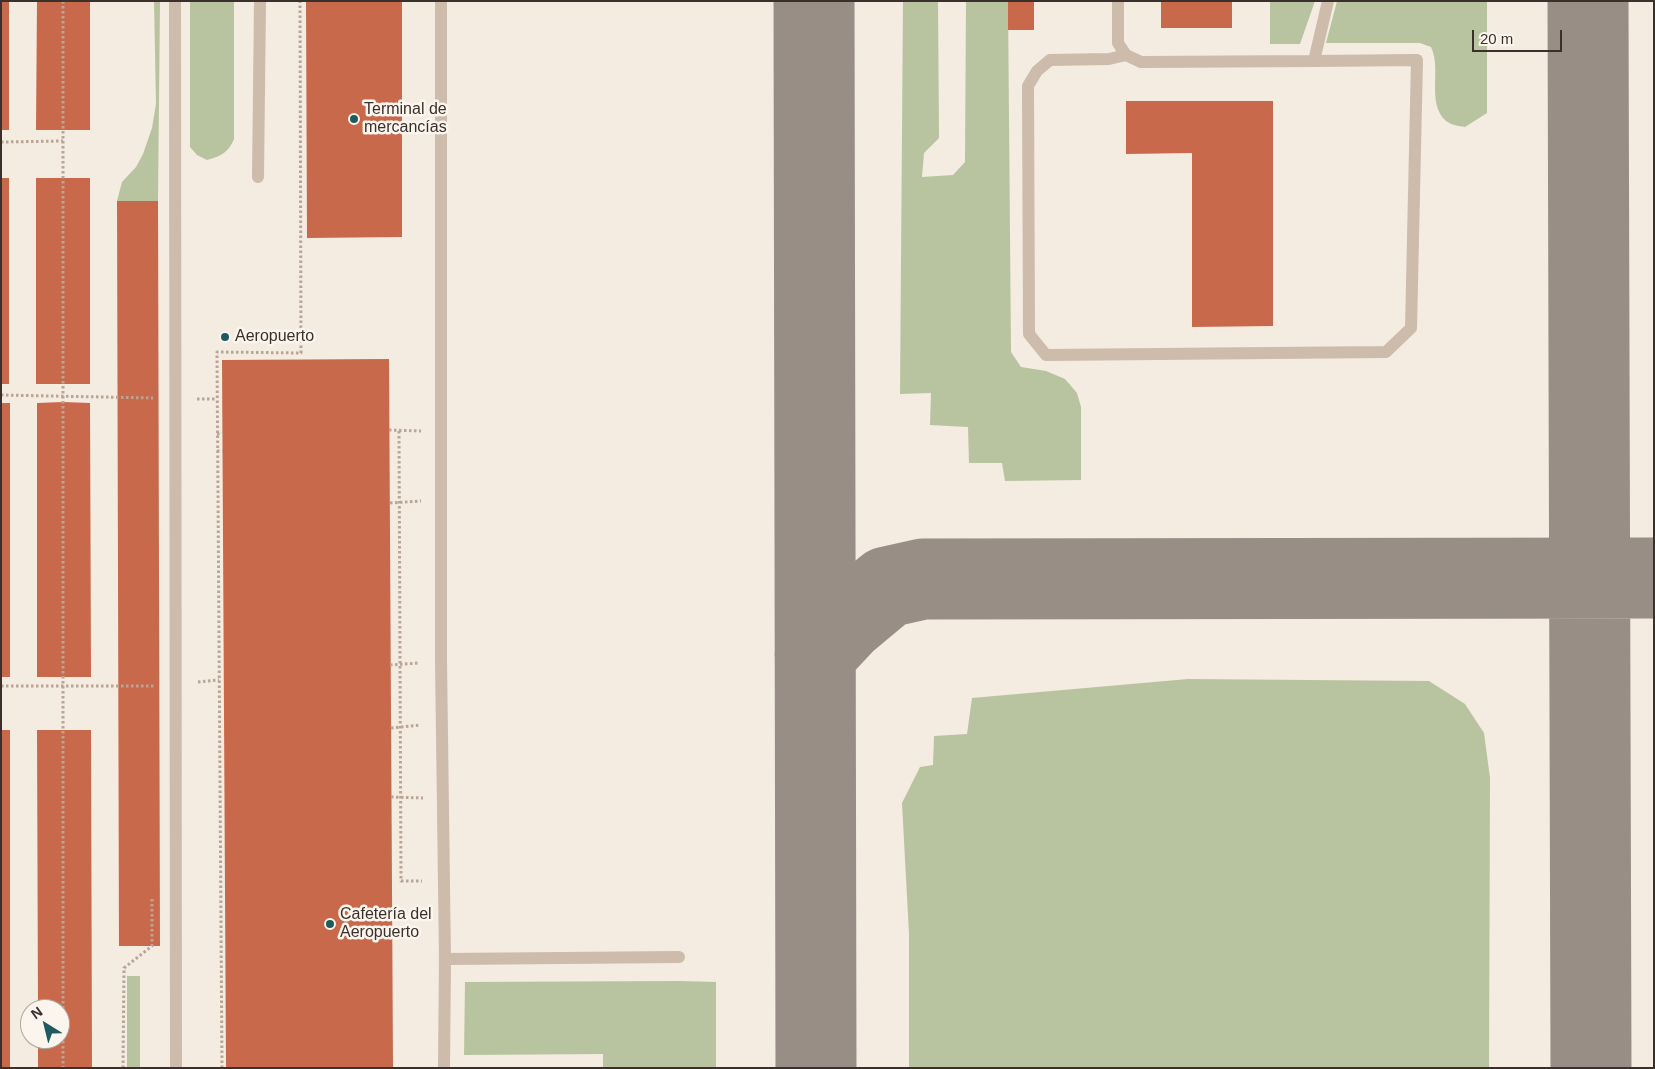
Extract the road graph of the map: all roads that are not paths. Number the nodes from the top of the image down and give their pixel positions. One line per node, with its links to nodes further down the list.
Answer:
1 (175, 1): 11 (street)
2 (260, 1): 8 (street)
3 (441, 1): 10 (street)
4 (1118, 1): 6 (street)
5 (1328, 1): 7 (street)
6 (1126, 55): 7 (street); 7 (street)
7 (1314, 60)
8 (258, 177)
9 (679, 957): 10 (street)
10 (445, 959): 12 (street)
11 (176, 1068)
12 (444, 1068)

